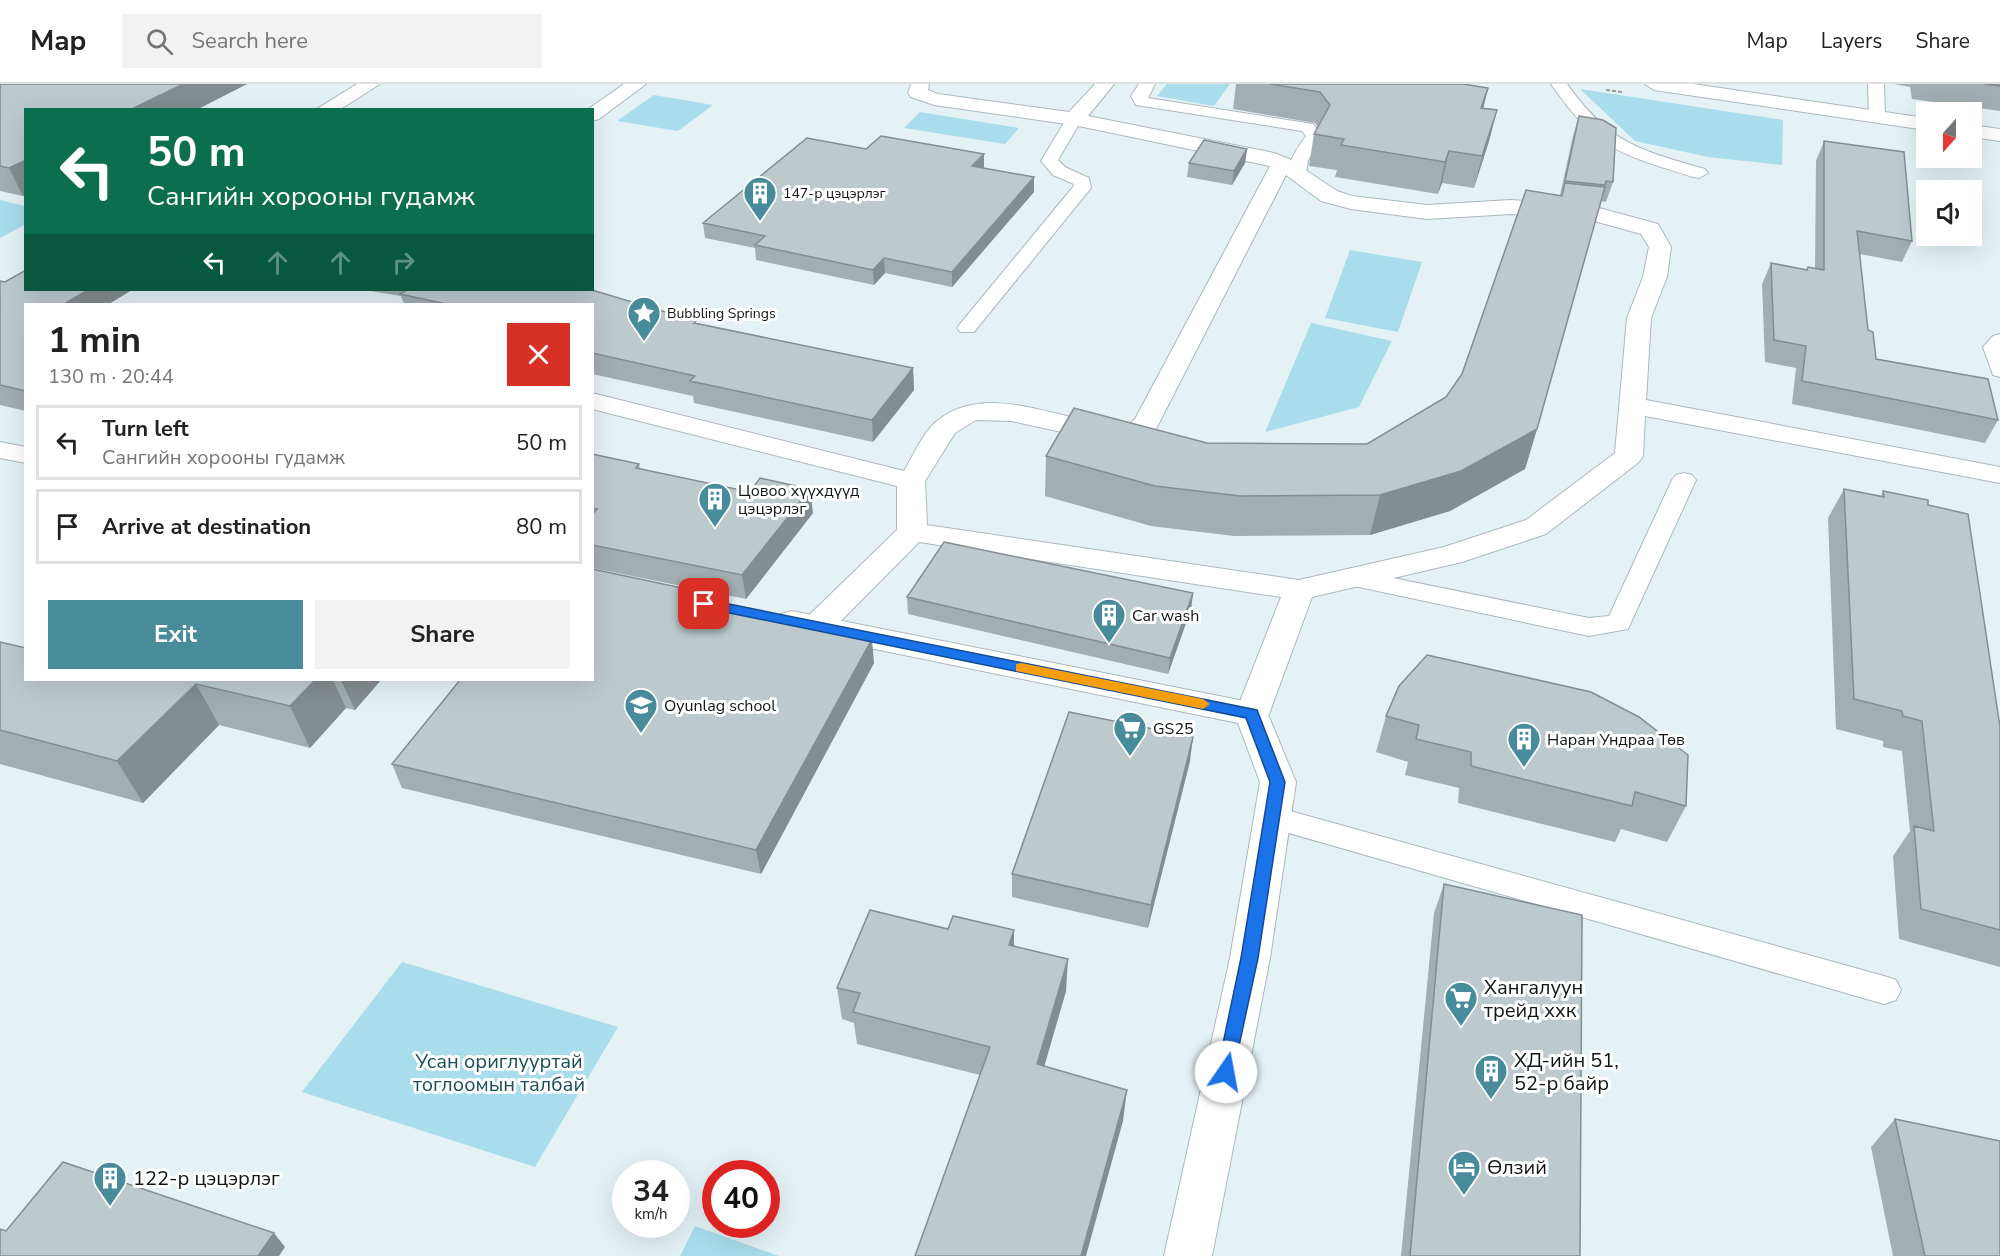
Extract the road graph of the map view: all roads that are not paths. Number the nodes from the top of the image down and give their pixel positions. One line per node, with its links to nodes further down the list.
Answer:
1 (371, 84): 9 (street)
2 (637, 84): 10 (street)
3 (920, 84): 12 (street)
4 (1105, 84): 12 (street)
5 (1147, 84): 16 (lane)
6 (1559, 84): 17 (lane)
7 (1654, 84): 11 (street)
8 (1876, 84): 11 (lane)
9 (328, 108)
10 (594, 115)
11 (1876, 117): 13 (street)
12 (1074, 119): 16 (street); 18 (lane)
13 (1916, 123)
14 (1982, 133): 15 (street)
15 (2000, 135)
16 (1291, 170): 22 (street); 27 (street)
17 (1699, 173)
18 (967, 328)
19 (2000, 340): 20 (lane)
20 (2000, 370)
21 (594, 402): 27 (street)
22 (1634, 406): 25 (street); 29 (street)
23 (0, 450): 24 (street)
24 (24, 455)
25 (2000, 475)
26 (1684, 480): 29 (lane)
27 (911, 481): 28 (street)
28 (912, 532): 30 (street); 32 (street)
29 (1354, 578): 30 (street)
30 (1299, 590): 33 (street)
31 (760, 615): 32 (street)
32 (816, 627): 33 (street)
33 (1252, 714): 34 (street)
34 (1272, 817): 35 (lane); 36 (street)
35 (1884, 990)
36 (1188, 1256)

